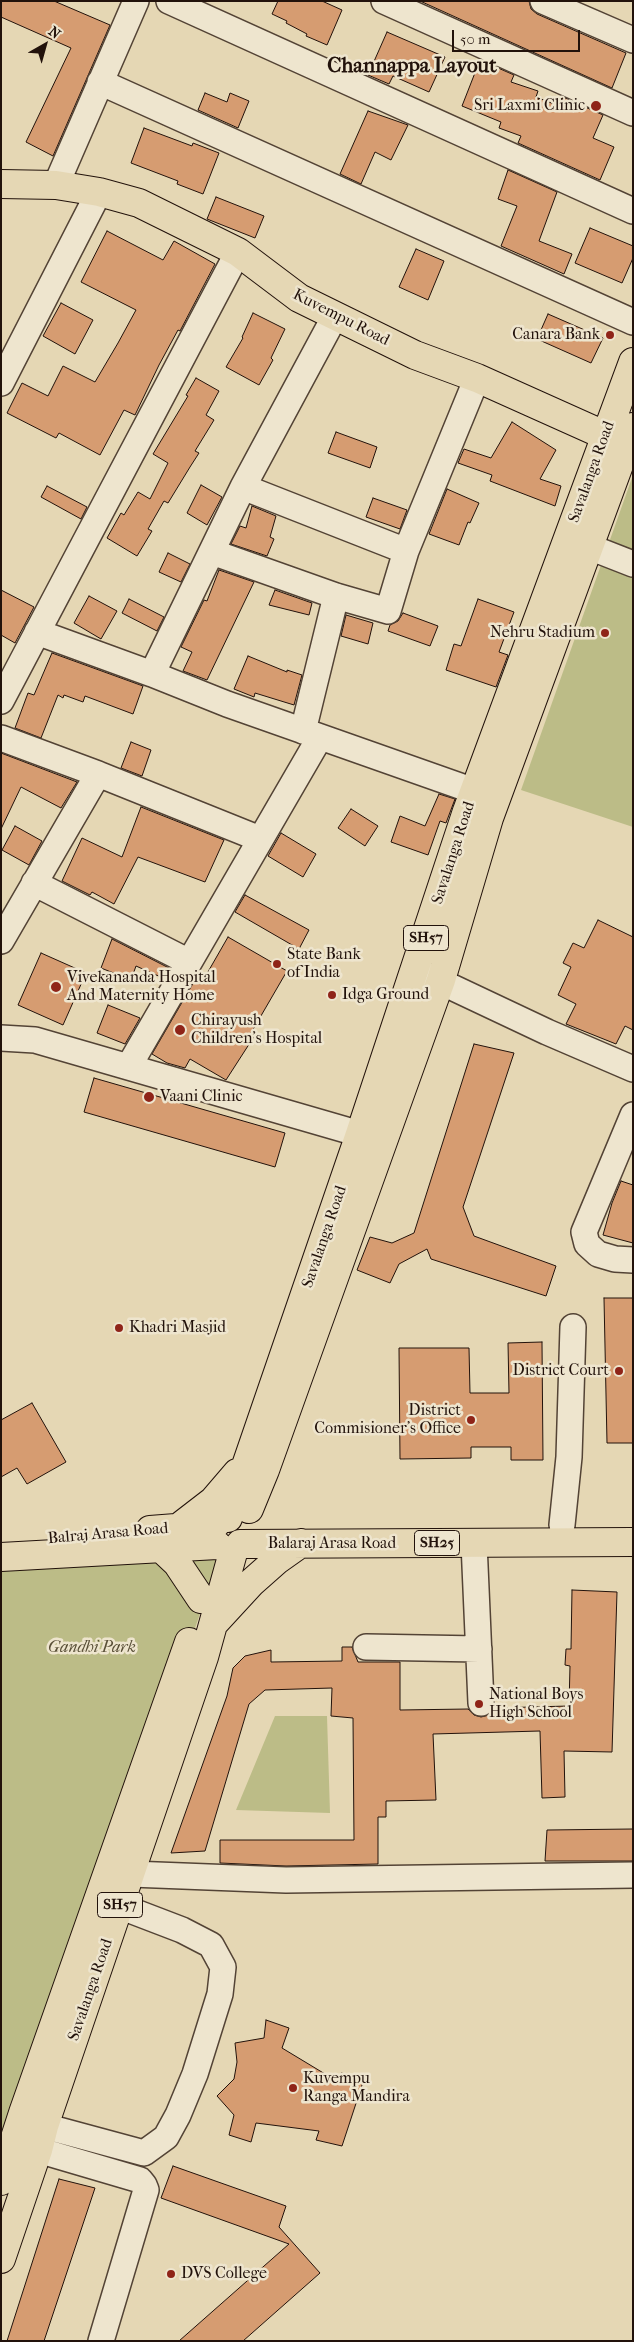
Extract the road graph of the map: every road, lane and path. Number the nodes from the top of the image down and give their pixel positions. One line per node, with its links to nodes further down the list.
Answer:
1 (136, 1): 7 (street)
2 (169, 1): 12 (street)
3 (384, 1): 8 (street)
4 (543, 1): 5 (street)
5 (583, 9): 6 (street)
6 (633, 40)
7 (100, 82): 10 (street); 15 (street)
8 (633, 113)
9 (1, 184): 10 (main road, Kuvempu Road)
10 (56, 186): 11 (main road, Kuvempu Road)
11 (99, 192): 13 (main road, Kuvempu Road); 18 (street)
12 (633, 211)
13 (238, 252): 14 (main road, Kuvempu Road); 26 (street)
14 (335, 316): 17 (main road, Kuvempu Road); 20 (street)
15 (633, 322)
16 (633, 362): 19 (main road, Savalanga Road / SH57)
17 (477, 378): 19 (main road, Kuvempu Road); 22 (street)
18 (1, 383)
19 (624, 438): 21 (main road, Savalanga Road / SH57)
20 (243, 487): 22 (street); 23 (street)
21 (578, 542): 24 (street); 32 (main road, Savalanga Road / SH57); 38 (main road, Savalanga Road / SH57)
22 (406, 551): 25 (street)
23 (212, 552): 25 (street); 27 (street)
24 (633, 564)
25 (336, 596): 29 (street)
26 (37, 632): 27 (street); 28 (street)
27 (152, 674): 29 (street)
28 (1, 701)
29 (312, 734): 32 (street); 33 (street)
30 (1, 738): 31 (street)
31 (98, 774): 33 (street); 34 (street)
32 (474, 791): 37 (main road, Savalanga Road / SH57)
33 (260, 840): 36 (street)
34 (34, 883): 35 (street); 36 (street)
35 (1, 941)
36 (189, 962): 40 (street)
37 (415, 970): 38 (street); 43 (main road, Savalanga Road / SH57)
38 (441, 980): 41 (street); 49 (main road, Savalanga Road / SH57)
39 (1, 1038): 40 (street)
40 (129, 1066): 43 (street)
41 (633, 1069)
42 (633, 1115): 44 (street)
43 (360, 1134): 46 (main road, Savalanga Road / SH57)
44 (633, 1260)
45 (573, 1327): 48 (street)
46 (249, 1456): 49 (main road, Savalanga Road / SH57); 50 (main road)
47 (633, 1524): 48 (main road, Balaraj Arasa Road / SH25)
48 (562, 1525): 49 (main road, Balaraj Arasa Road / SH25)
49 (230, 1535): 50 (main road, Balraj Arasa Road); 54 (main road, Balaraj Arasa Road / SH25); 56 (main road, Savalanga Road / SH57); 57 (main road, Savalanga Road / SH57)
50 (170, 1538): 53 (main road, Balraj Arasa Road); 55 (main road); 56 (main road)
51 (633, 1542): 52 (main road, Balaraj Arasa Road / SH25)
52 (474, 1543): 54 (main road, Balaraj Arasa Road / SH25); 59 (street)
53 (1, 1544)
54 (301, 1544): 57 (main road)
55 (1, 1557)
56 (201, 1599): 61 (main road, Savalanga Road / SH57)
57 (213, 1624): 61 (main road, Savalanga Road / SH57)
58 (366, 1647): 59 (street)
59 (479, 1649): 60 (street)
60 (481, 1703)
61 (119, 1872): 62 (street); 63 (main road, Savalanga Road / SH57)
62 (633, 1875)
63 (109, 1902): 64 (main road, Savalanga Road / SH57); 64 (street); 65 (main road, Savalanga Road / SH57)
64 (41, 2138): 66 (main road, Savalanga Road / SH57); 67 (street)
65 (1, 2181)
66 (1, 2259)
67 (101, 2341)

